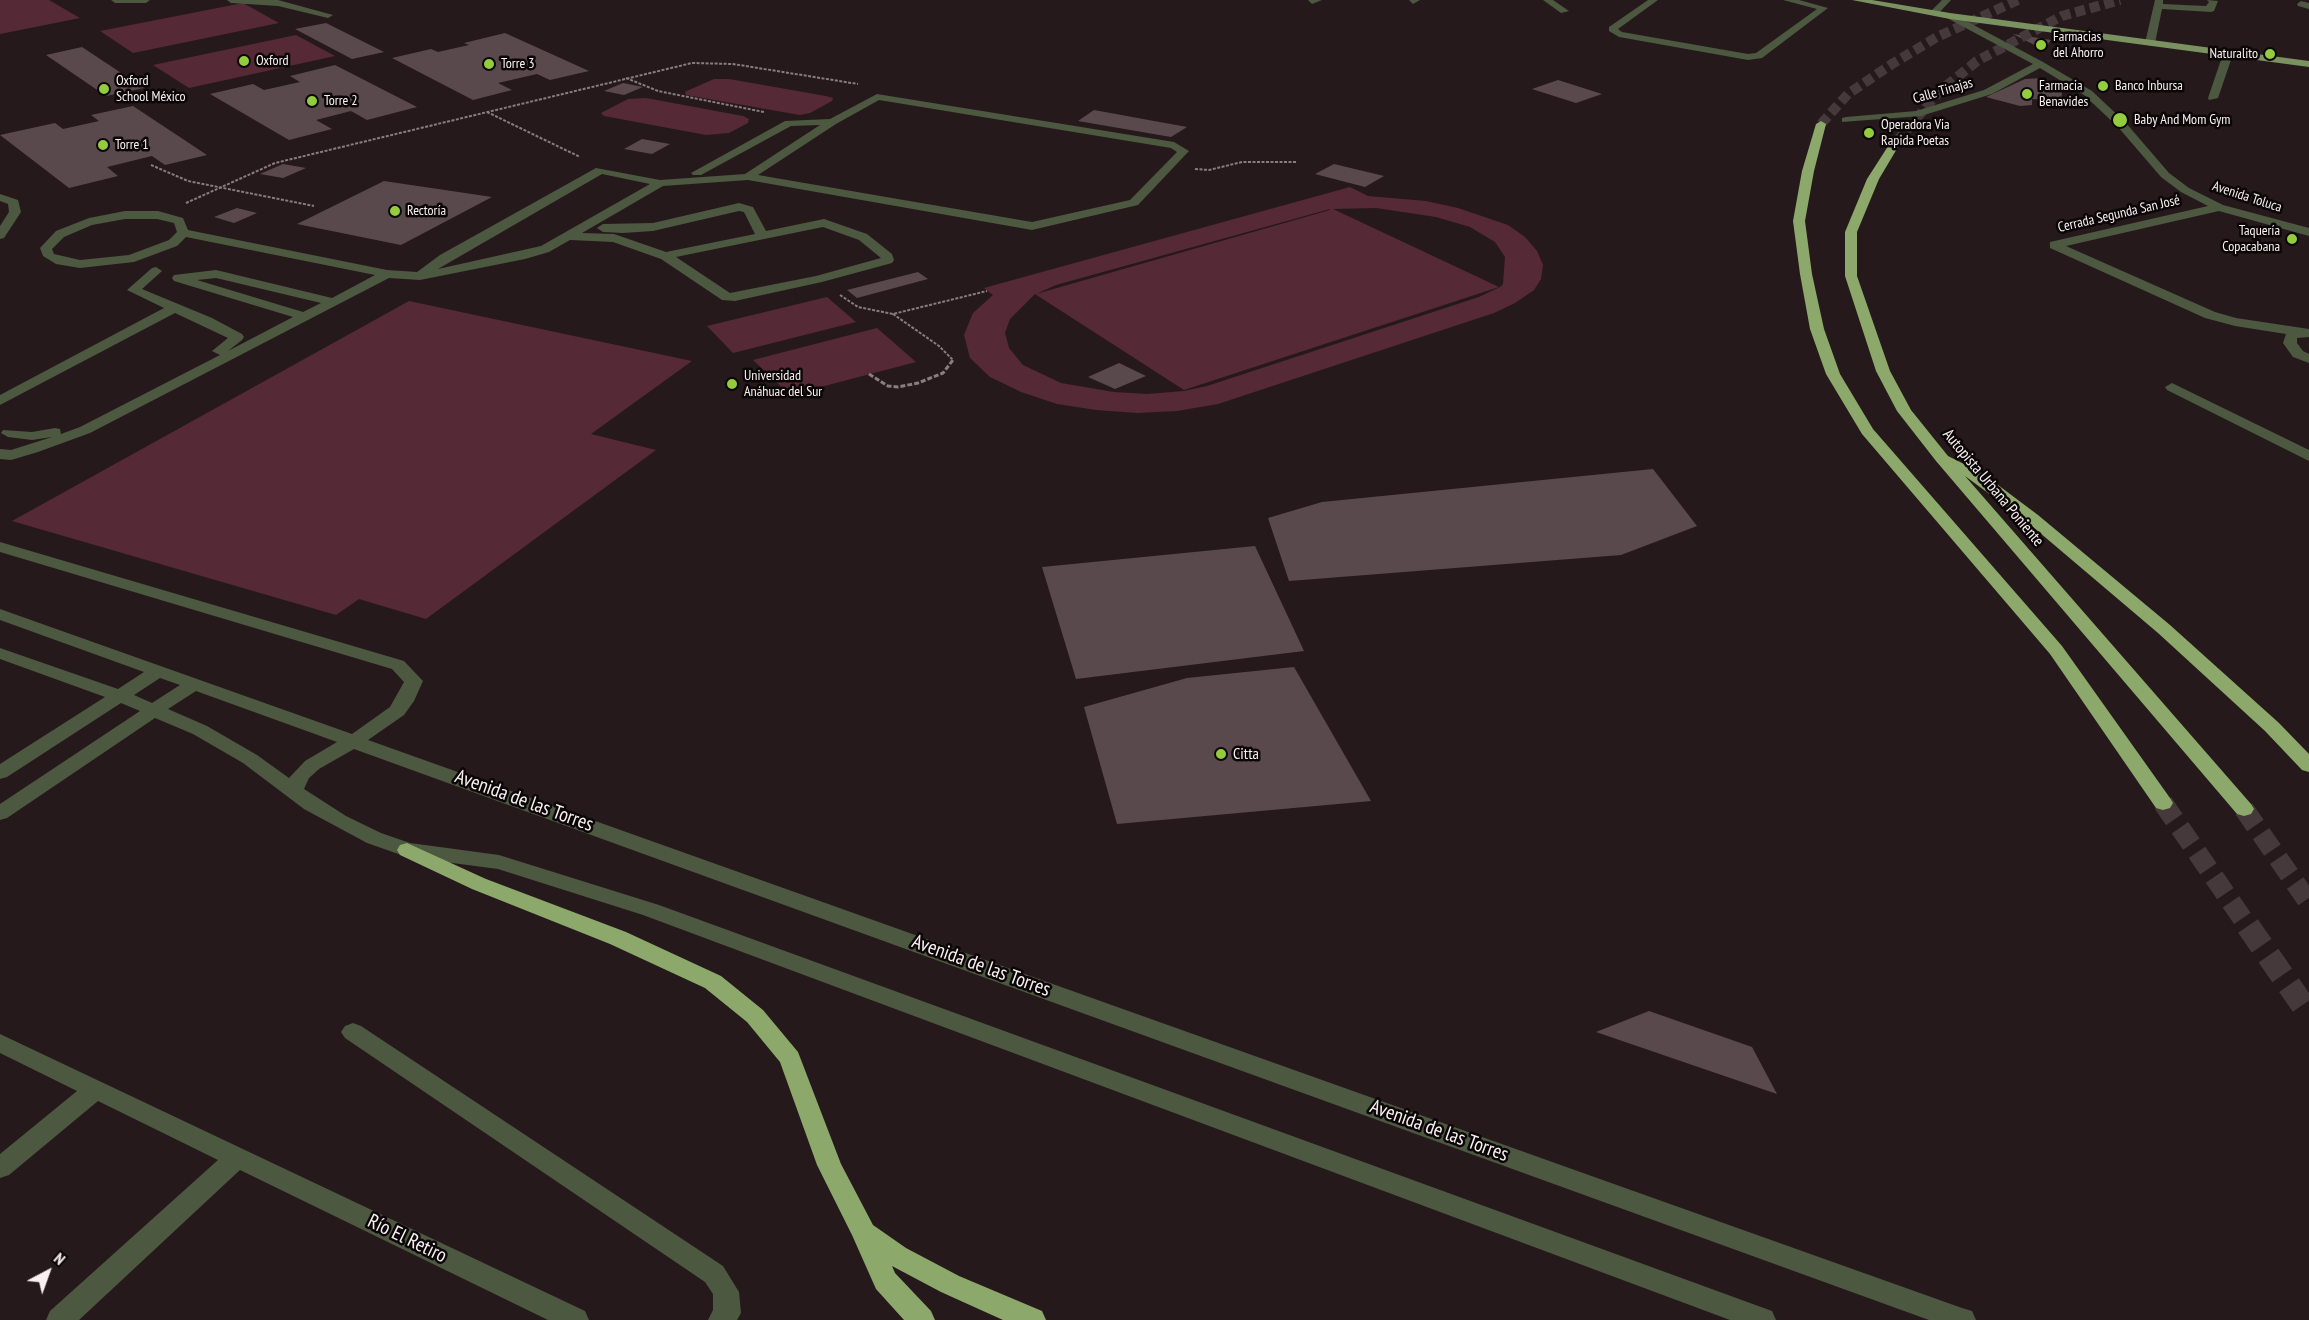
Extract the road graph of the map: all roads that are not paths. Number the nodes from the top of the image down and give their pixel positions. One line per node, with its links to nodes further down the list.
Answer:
1 (116, 0): 2 (street)
2 (146, 0)
3 (231, 0): 13 (street)
4 (1547, 0): 11 (street)
5 (1654, 0): 6 (street)
6 (1787, 0)
7 (1856, 0): 12 (main road)
8 (1947, 0): 12 (street)
9 (2211, 0): 10 (street)
10 (2158, 3): 15 (street)
11 (1564, 11)
12 (1934, 13): 14 (main road)
13 (328, 15)
14 (1950, 16): 15 (main road); 17 (street, Avenida Toluca)
15 (2150, 43): 16 (main road)
16 (2228, 54): 18 (main road); 19 (street)
17 (2040, 64): 20 (street, Calle Tinajas); 29 (street, Avenida Toluca)
18 (2309, 64)
19 (2213, 98)
20 (1846, 120)
21 (832, 122): 24 (street); 25 (street); 25 (street)
22 (1821, 124): 64 (highway)
23 (1896, 142): 52 (highway, Autopista Urbana Poniente)
24 (698, 173): 25 (street); 26 (street)
25 (752, 173): 27 (street)
26 (639, 178): 27 (street); 40 (street)
27 (660, 183): 30 (street)
28 (0, 197): 33 (street)
29 (2219, 207): 31 (street, Avenida Toluca); 45 (street, Cerrada Segunda San José)
30 (584, 227): 34 (street); 35 (street)
31 (2309, 232)
32 (183, 233): 36 (street); 36 (street); 39 (street)
33 (0, 235)
34 (762, 235): 37 (street); 37 (street)
35 (567, 236): 37 (street); 40 (street)
36 (153, 252): 38 (street)
37 (665, 256)
38 (156, 271): 41 (street); 43 (street)
39 (387, 274): 40 (street); 42 (street)
40 (420, 276)
41 (178, 278): 42 (street); 44 (street)
42 (334, 302): 44 (street)
43 (176, 307): 48 (street); 49 (street)
44 (305, 317): 50 (street)
45 (2304, 332): 46 (street)
46 (2309, 359)
47 (2172, 387): 51 (street)
48 (0, 401)
49 (8, 433)
50 (0, 454)
51 (2309, 456)
52 (1941, 458): 61 (highway); 65 (highway, Autopista Urbana Poniente)
53 (0, 547): 60 (street)
54 (0, 614): 56 (street, Avenida de las Torres)
55 (0, 653): 58 (street)
56 (160, 670): 57 (street, Avenida de las Torres); 58 (street)
57 (195, 683): 59 (street); 60 (street, Avenida de las Torres)
58 (120, 696): 59 (street); 62 (street)
59 (154, 710): 63 (street); 66 (street)
60 (355, 740): 63 (street); 80 (street, Avenida de las Torres)
61 (2309, 766)
62 (0, 773)
63 (293, 790): 67 (street)
64 (2163, 803)
65 (2244, 809)
66 (0, 813)
67 (407, 850): 73 (highway); 79 (street)
68 (353, 1032): 76 (street)
69 (0, 1043): 70 (street, Río El Retiro)
70 (96, 1089): 71 (street, Río El Retiro); 72 (street)
71 (238, 1157): 74 (street); 75 (street, Río El Retiro)
72 (0, 1168)
73 (864, 1233): 77 (highway); 78 (highway)
74 (60, 1320)
75 (575, 1320)
76 (722, 1320)
77 (921, 1320)
78 (1032, 1320)
79 (1761, 1320)
80 (1962, 1320)

